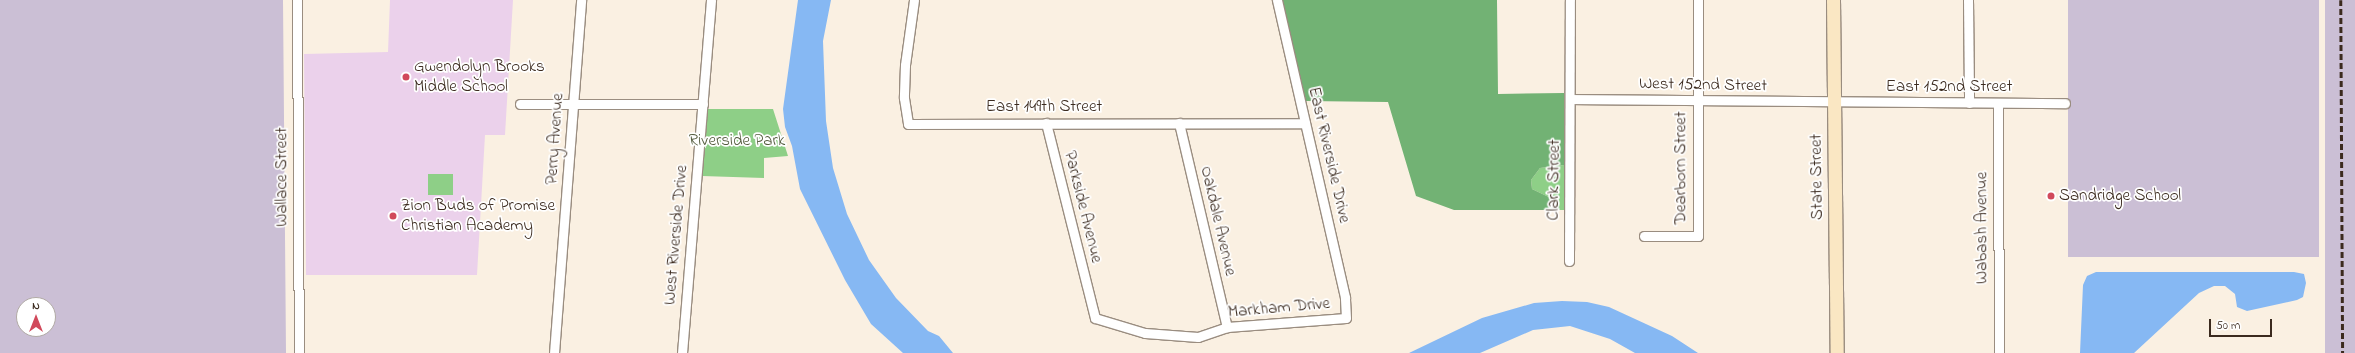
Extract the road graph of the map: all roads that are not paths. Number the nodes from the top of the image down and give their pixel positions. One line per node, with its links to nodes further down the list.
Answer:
1 (297, 0): 27 (street, Wallace Street)
2 (581, 0): 17 (street, Perry Avenue)
3 (711, 0): 18 (street, West Riverside Drive)
4 (914, 0): 19 (street, East 149th Street)
5 (1276, 0): 21 (street, East Riverside Drive)
6 (1570, 0): 10 (street, Clark Street)
7 (1698, 0): 11 (street, Dearborn Street)
8 (1833, 0): 12 (main road, State Street)
9 (1968, 0): 13 (street)
10 (1571, 99): 11 (street, West 152nd Street); 23 (street, Clark Street)
11 (1697, 100): 12 (street, West 152nd Street); 22 (street, Dearborn Street)
12 (1834, 102): 13 (street, East 152nd Street); 30 (main road, State Street)
13 (1968, 103): 14 (street, East 152nd Street)
14 (1998, 103): 15 (street, East 152nd Street); 31 (street, Wabash Avenue)
15 (2065, 103)
16 (520, 104): 17 (street)
17 (574, 104): 18 (street); 28 (street, Perry Avenue)
18 (703, 104): 29 (street, West Riverside Drive)
19 (1046, 123): 20 (street, East 149th Street); 24 (street, Parkside Avenue)
20 (1179, 123): 21 (street); 26 (street, Oakdale Avenue)
21 (1305, 123): 25 (street, East Riverside Drive)
22 (1644, 236)
23 (1569, 261)
24 (1089, 299): 26 (street, Markham Drive)
25 (1346, 318): 26 (street, Markham Drive)
26 (1227, 327)
27 (299, 353)
28 (554, 353)
29 (682, 353)
30 (1837, 353)
31 (1999, 353)

